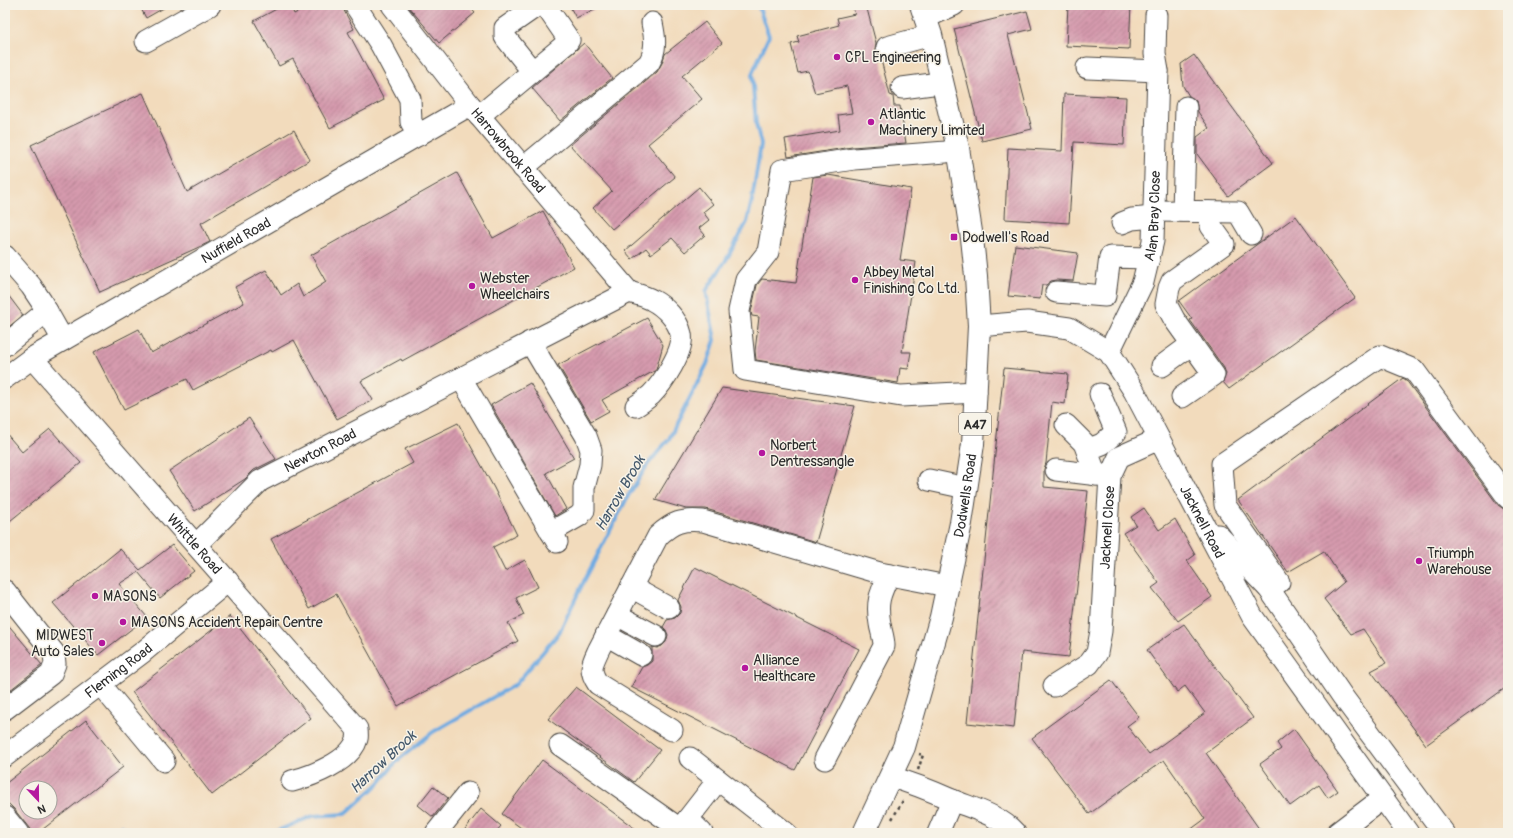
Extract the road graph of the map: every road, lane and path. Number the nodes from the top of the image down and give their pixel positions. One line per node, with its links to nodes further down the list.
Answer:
1 (210, 5): 10 (street)
2 (355, 5): 19 (street)
3 (392, 5): 18 (street, Harrowbrook Road)
4 (538, 5): 14 (street)
5 (542, 5): 14 (street, Nuffield Road)
6 (954, 5): 8 (street)
7 (1156, 15): 13 (street, Alan Bray Close)
8 (926, 19): 11 (street); 15 (main road, Dodwells Road / A47)
9 (652, 23): 21 (street)
10 (146, 40)
11 (887, 47)
12 (1087, 68): 13 (street)
13 (1158, 71): 24 (street, Alan Bray Close)
14 (532, 72): 18 (street, Nuffield Road)
15 (942, 81): 16 (street); 20 (main road, Dodwells Road / A47)
16 (902, 88)
17 (1186, 108): 22 (street)
18 (474, 111): 19 (street, Nuffield Road); 21 (street, Harrowbrook Road)
19 (419, 135): 33 (street, Nuffield Road)
20 (958, 148): 32 (main road, Dodwells Road / A47); 42 (street)
21 (532, 169): 29 (street, Harrowbrook Road)
22 (1183, 211): 23 (street); 24 (street)
23 (1209, 212): 26 (street); 35 (street)
24 (1154, 214): 25 (street); 28 (street, Alan Bray Close)
25 (1122, 223)
26 (1251, 234)
27 (5, 256): 31 (street)
28 (1149, 258): 30 (street); 37 (street, Alan Bray Close)
29 (629, 292): 34 (street, Newton Road); 45 (street)
30 (1056, 292)
31 (47, 311): 33 (street); 36 (street)
32 (979, 326): 37 (street, Jacknell Road); 42 (main road, Dodwells Road / A47)
33 (63, 340): 38 (street, Nuffield Road)
34 (530, 342): 41 (street, Newton Road); 41 (street)
35 (1192, 344): 39 (street); 44 (street)
36 (5, 345)
37 (1109, 352): 47 (street, Jacknell Road)
38 (32, 358): 40 (street, Nuffield Road); 55 (street, Whittle Road)
39 (1162, 366)
40 (5, 378)
41 (461, 378): 55 (street, Newton Road)
42 (976, 392): 52 (main road, Dodwells Road / A47)
43 (1100, 394): 48 (street)
44 (1182, 397)
45 (636, 406)
46 (1066, 425): 48 (street)
47 (1159, 439): 50 (street, Jacknell Close); 54 (street, Jacknell Road)
48 (1087, 450): 50 (street)
49 (1056, 470): 50 (street)
50 (1103, 476): 68 (street, Jacknell Close)
51 (929, 480): 52 (street)
52 (966, 488): 58 (main road, Dodwells Road / A47)
53 (1508, 498): 60 (street)
54 (1209, 534): 60 (street); 80 (street, Jacknell Road)
55 (196, 545): 57 (street, Whittle Road)
56 (889, 574): 58 (street); 59 (street); 74 (street)
57 (228, 581): 67 (street, Fleming Road); 78 (street, Whittle Road)
58 (947, 586): 76 (main road, Dodwells Road / A47)
59 (631, 587): 62 (street); 63 (street)
60 (1269, 589): 92 (street)
61 (5, 591): 69 (street)
62 (669, 608)
63 (617, 615): 64 (street); 65 (street)
64 (606, 635): 66 (street); 70 (street)
65 (656, 636)
66 (641, 655)
67 (100, 684): 72 (street, Fleming Road); 75 (street)
68 (1054, 686)
69 (5, 709)
70 (672, 730)
71 (560, 745): 83 (street)
72 (5, 756)
73 (690, 758): 77 (street)
74 (825, 759)
75 (164, 761)
76 (891, 777): 81 (street); 87 (main road, Dodwells Road / A47)
77 (718, 780): 83 (street); 86 (street)
78 (292, 781)
79 (468, 793): 85 (street)
80 (1383, 798): 90 (street); 91 (street, Jacknell Road)
81 (952, 800): 88 (street); 89 (street)
82 (5, 817): 84 (street)
83 (695, 826)
84 (18, 833)
85 (436, 833)
86 (786, 833)
87 (864, 833)
88 (938, 833)
89 (1015, 833)
90 (1337, 833)
91 (1408, 833)
92 (1444, 833)

